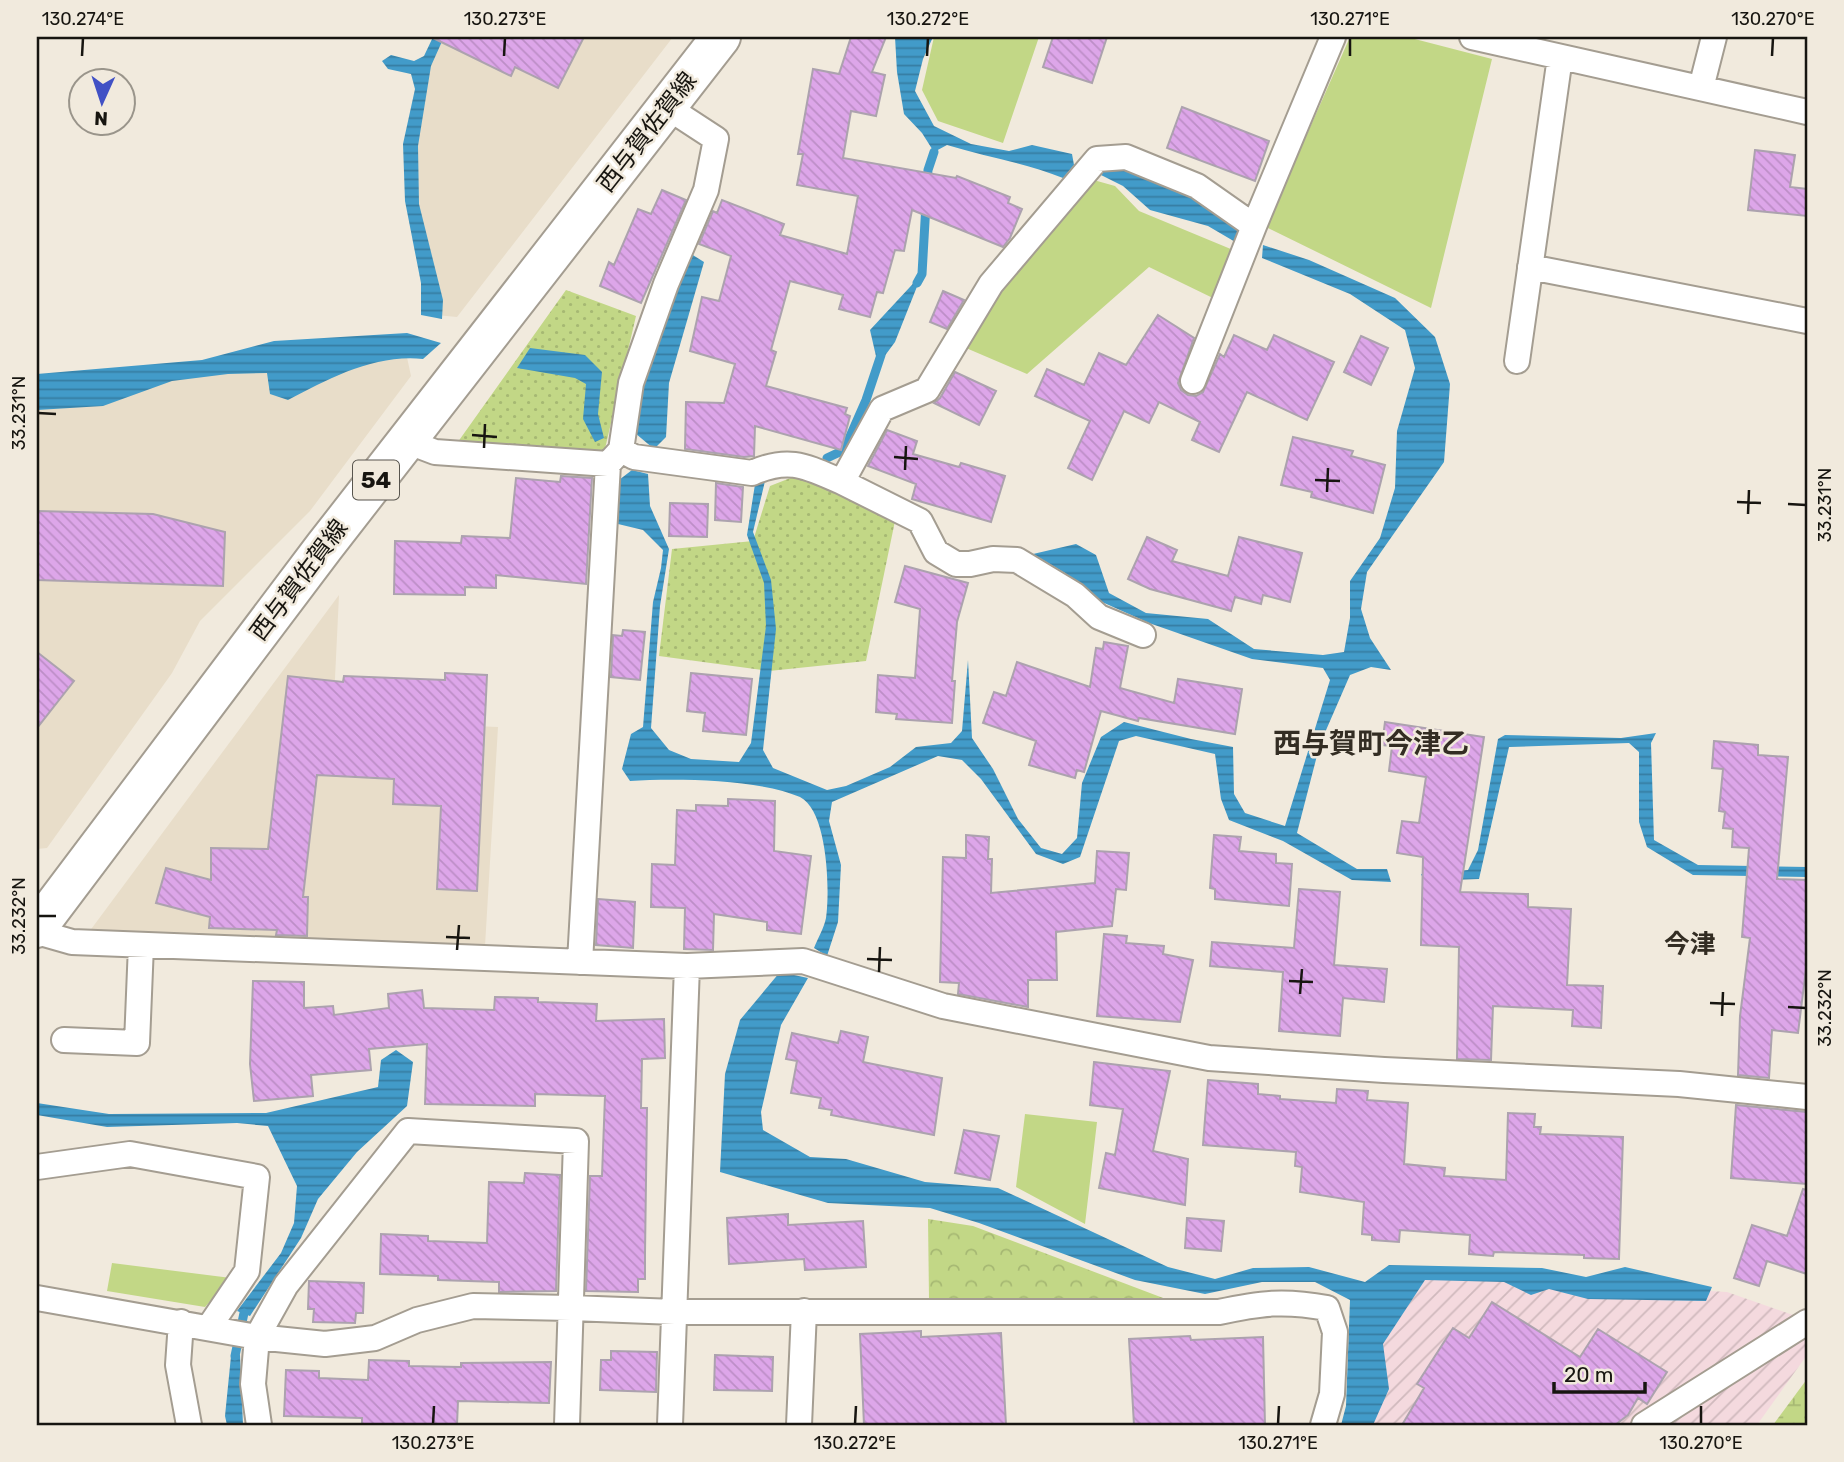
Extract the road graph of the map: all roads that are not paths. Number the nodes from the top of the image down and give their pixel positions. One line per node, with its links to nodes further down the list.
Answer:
1 (721, 37): 7 (main road, 西与賀佐賀線 / 54)
2 (1334, 37): 9 (street)
3 (1472, 37): 5 (street)
4 (1714, 37): 6 (street)
5 (1560, 57): 6 (street); 10 (street)
6 (1701, 88): 8 (street)
7 (667, 107): 14 (main road, 西与賀佐賀線 / 54); 15 (street)
8 (1807, 112)
9 (1254, 226): 13 (street); 16 (street)
10 (1530, 267): 11 (street); 12 (street)
11 (1807, 321)
12 (1517, 361)
13 (1193, 381)
14 (406, 441): 15 (street); 18 (main road, 西与賀佐賀線 / 54)
15 (615, 457): 16 (street); 20 (street)
16 (842, 482): 17 (street)
17 (1143, 635)
18 (37, 930): 19 (street)
19 (141, 944): 20 (street); 22 (street)
20 (580, 962): 21 (street)
21 (687, 966): 23 (street); 28 (street)
22 (64, 1040)
23 (1807, 1097)
24 (37, 1167): 31 (street)
25 (37, 1298): 29 (street)
26 (571, 1308): 28 (street); 31 (street); 31 (street); 34 (street)
27 (804, 1311): 28 (street); 36 (street); 37 (street)
28 (675, 1312): 35 (street)
29 (181, 1322): 31 (street); 32 (street)
30 (1807, 1322): 38 (street)
31 (235, 1332): 33 (street)
32 (189, 1425)
33 (259, 1425)
34 (567, 1425)
35 (670, 1425)
36 (799, 1425)
37 (1323, 1425)
38 (1644, 1425)

